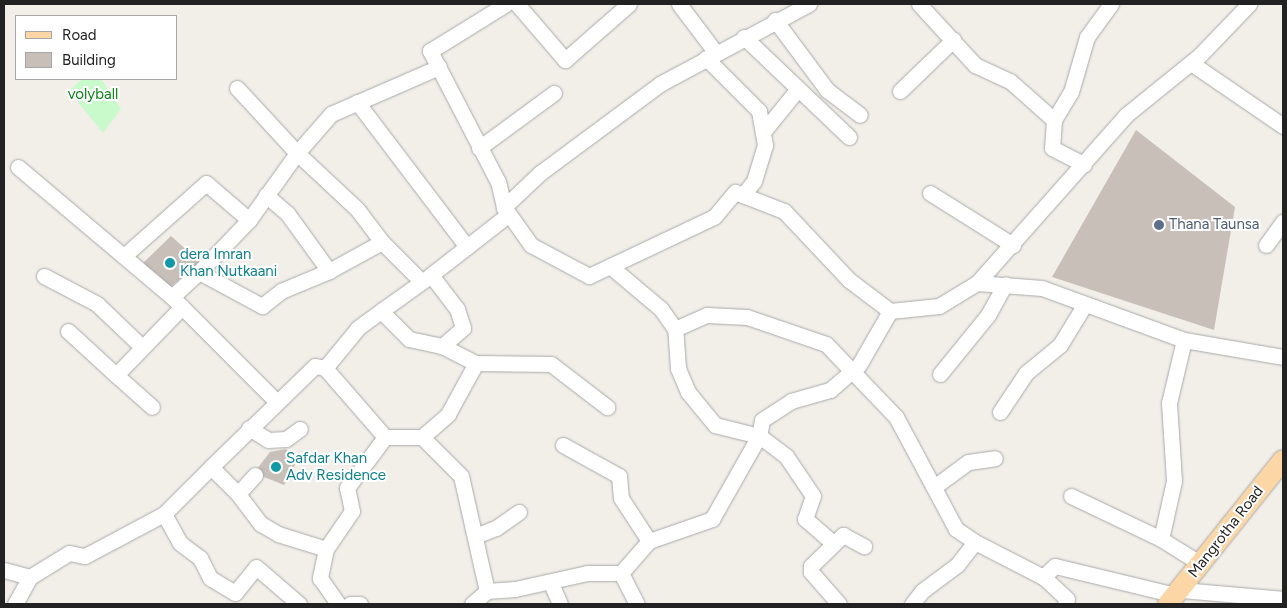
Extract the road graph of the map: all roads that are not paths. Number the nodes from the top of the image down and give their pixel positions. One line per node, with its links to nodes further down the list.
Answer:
1 (506, 4): 14 (street)
2 (517, 4): 3 (street)
3 (629, 4)
4 (679, 4): 12 (street)
5 (809, 4): 9 (street)
6 (918, 4): 11 (street)
7 (1111, 4): 21 (street)
8 (1249, 4): 13 (street)
9 (775, 20): 10 (street); 20 (street)
10 (744, 37): 12 (street); 16 (street)
11 (953, 40): 17 (street); 21 (street)
12 (711, 56): 23 (street); 32 (street)
13 (1191, 62): 22 (street); 27 (street)
14 (439, 67): 19 (street); 25 (street)
15 (237, 88): 26 (street)
16 (797, 90): 23 (street); 24 (street)
17 (900, 91)
18 (554, 94): 25 (street)
19 (357, 102): 26 (street); 38 (street)
20 (860, 115)
21 (1054, 120): 27 (street)
22 (1283, 126)
23 (763, 132): 31 (street)
24 (849, 138)
25 (479, 148): 32 (street)
26 (296, 153): 30 (street); 35 (street)
27 (1084, 164): 36 (street)
28 (18, 167): 39 (street)
29 (930, 193): 36 (street)
30 (266, 195): 33 (street); 41 (street)
31 (743, 196): 40 (street); 50 (street)
32 (507, 210): 38 (street); 40 (street)
33 (249, 220): 39 (street); 42 (street)
34 (1283, 222): 37 (street)
35 (382, 242): 41 (street); 44 (street)
36 (1013, 245): 45 (street)
37 (1266, 245)
38 (467, 247): 44 (street)
39 (125, 255): 47 (street)
40 (610, 266): 51 (street)
41 (329, 271): 42 (street)
42 (199, 272): 47 (street)
43 (44, 276): 54 (street)
44 (426, 278): 49 (street); 55 (street)
45 (978, 283): 46 (street); 50 (street)
46 (1005, 284): 48 (street); 60 (street)
47 (177, 302): 54 (street); 62 (street)
48 (1085, 304): 53 (street); 65 (street)
49 (381, 311): 55 (street); 58 (street)
50 (890, 311): 59 (street)
51 (675, 329): 59 (street); 68 (street)
52 (68, 331): 61 (street)
53 (1184, 340): 56 (street); 82 (street)
54 (141, 346): 61 (street)
55 (442, 346): 57 (street)
56 (1283, 356)
57 (476, 363): 64 (street); 70 (street)
58 (325, 368): 62 (street); 69 (street)
59 (850, 373): 68 (street); 76 (street)
60 (940, 374)
61 (116, 375): 63 (street)
62 (276, 402): 66 (street)
63 (152, 407)
64 (607, 407)
65 (1000, 412)
66 (250, 428): 67 (street); 74 (street)
67 (300, 429)
68 (759, 436): 83 (street); 85 (street)
69 (385, 437): 70 (street); 87 (street)
70 (422, 437): 81 (street)
71 (564, 446): 83 (street)
72 (995, 458): 76 (street)
73 (1283, 460): 88 (main road, Mangrotha Road)
74 (211, 467): 77 (street); 80 (street)
75 (255, 474): 77 (street)
76 (934, 486): 84 (street)
77 (238, 494): 87 (street)
78 (1071, 496): 82 (street)
79 (518, 512): 81 (street)
80 (164, 514): 92 (street); 98 (street)
81 (474, 536): 94 (street)
82 (1161, 539): 88 (street)
83 (649, 541): 90 (street)
84 (975, 542): 91 (street); 105 (street)
85 (833, 543): 86 (street); 104 (street)
86 (864, 546)
87 (326, 549): 99 (street)
88 (1201, 564): 95 (main road, Mangrotha Road)
89 (4, 570): 92 (street)
90 (621, 573): 93 (street); 103 (street)
91 (1043, 576): 95 (street); 106 (street)
92 (30, 577): 97 (street)
93 (551, 582): 94 (street); 102 (street)
94 (487, 590): 101 (street)
95 (1175, 596): 96 (street)
96 (1283, 599)
97 (15, 604)
98 (299, 604)
99 (341, 604): 100 (street)
100 (360, 604)
101 (472, 604)
102 (560, 604)
103 (637, 604)
104 (839, 604)
105 (912, 604)
106 (1065, 604)

